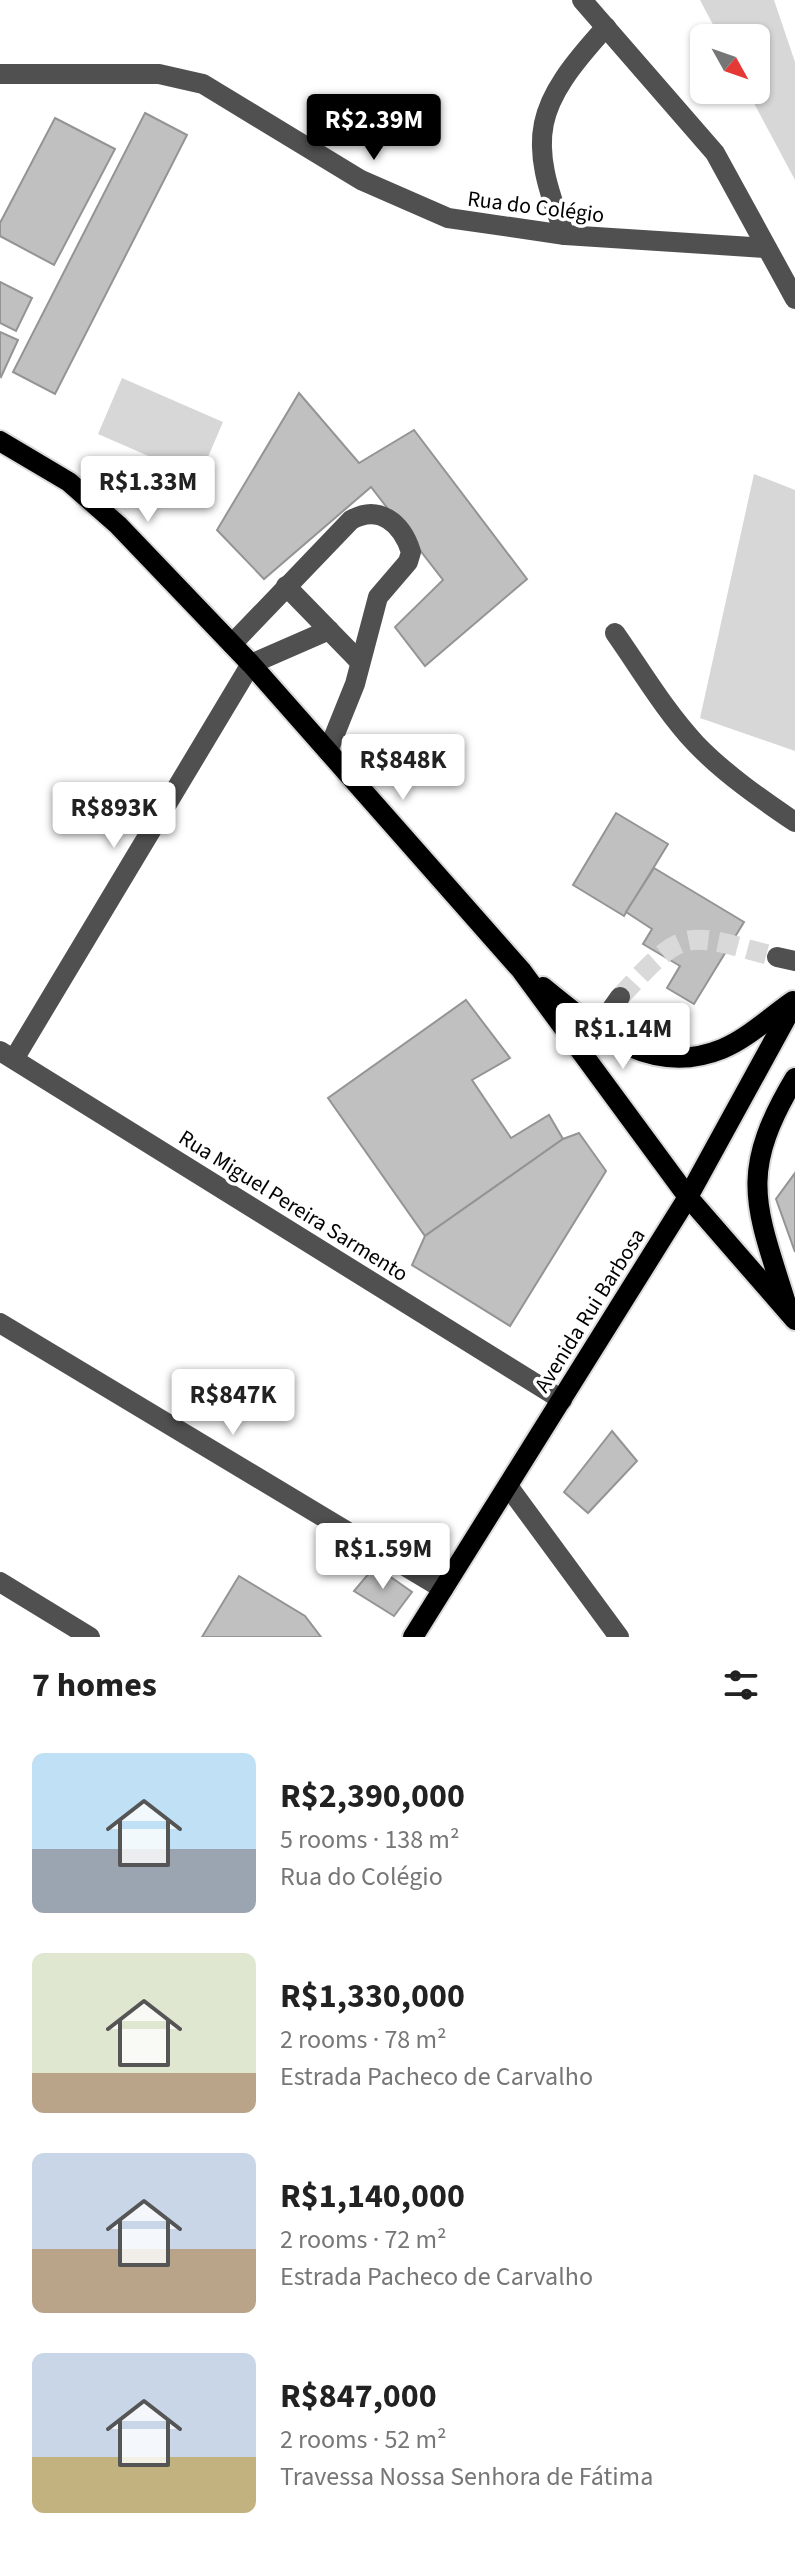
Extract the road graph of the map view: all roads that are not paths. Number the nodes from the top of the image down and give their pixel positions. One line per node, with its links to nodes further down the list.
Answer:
1 (582, 0): 2 (street)
2 (606, 27): 4 (street); 5 (street)
3 (0, 74): 4 (street, Rua do Colégio)
4 (565, 235): 5 (street, Rua do Colégio)
5 (766, 248): 6 (street)
6 (795, 299)
7 (0, 441): 11 (main road)
8 (286, 586): 9 (street); 11 (street); 12 (street)
9 (329, 630): 12 (street); 13 (street)
10 (615, 633): 15 (street)
11 (232, 644): 13 (main road)
12 (360, 662): 14 (street)
13 (251, 664): 14 (main road); 20 (street)
14 (328, 751): 16 (main road)
15 (795, 822)
16 (521, 970): 19 (main road); 22 (main road)
17 (620, 997): 19 (street)
18 (795, 1001): 19 (main road); 22 (main road, Avenida Rui Barbosa)
19 (596, 1031)
20 (7, 1055): 25 (street, Rua Miguel Pereira Sarmento)
21 (795, 1078): 23 (main road)
22 (688, 1197): 23 (main road); 25 (main road, Avenida Rui Barbosa)
23 (792, 1316)
24 (0, 1323): 28 (street)
25 (562, 1400): 26 (main road, Avenida Rui Barbosa)
26 (508, 1486): 28 (main road, Avenida Rui Barbosa); 31 (street)
27 (0, 1582): 29 (street)
28 (443, 1589): 30 (main road, Avenida Rui Barbosa)
29 (90, 1637)
30 (413, 1637)
31 (619, 1637)

